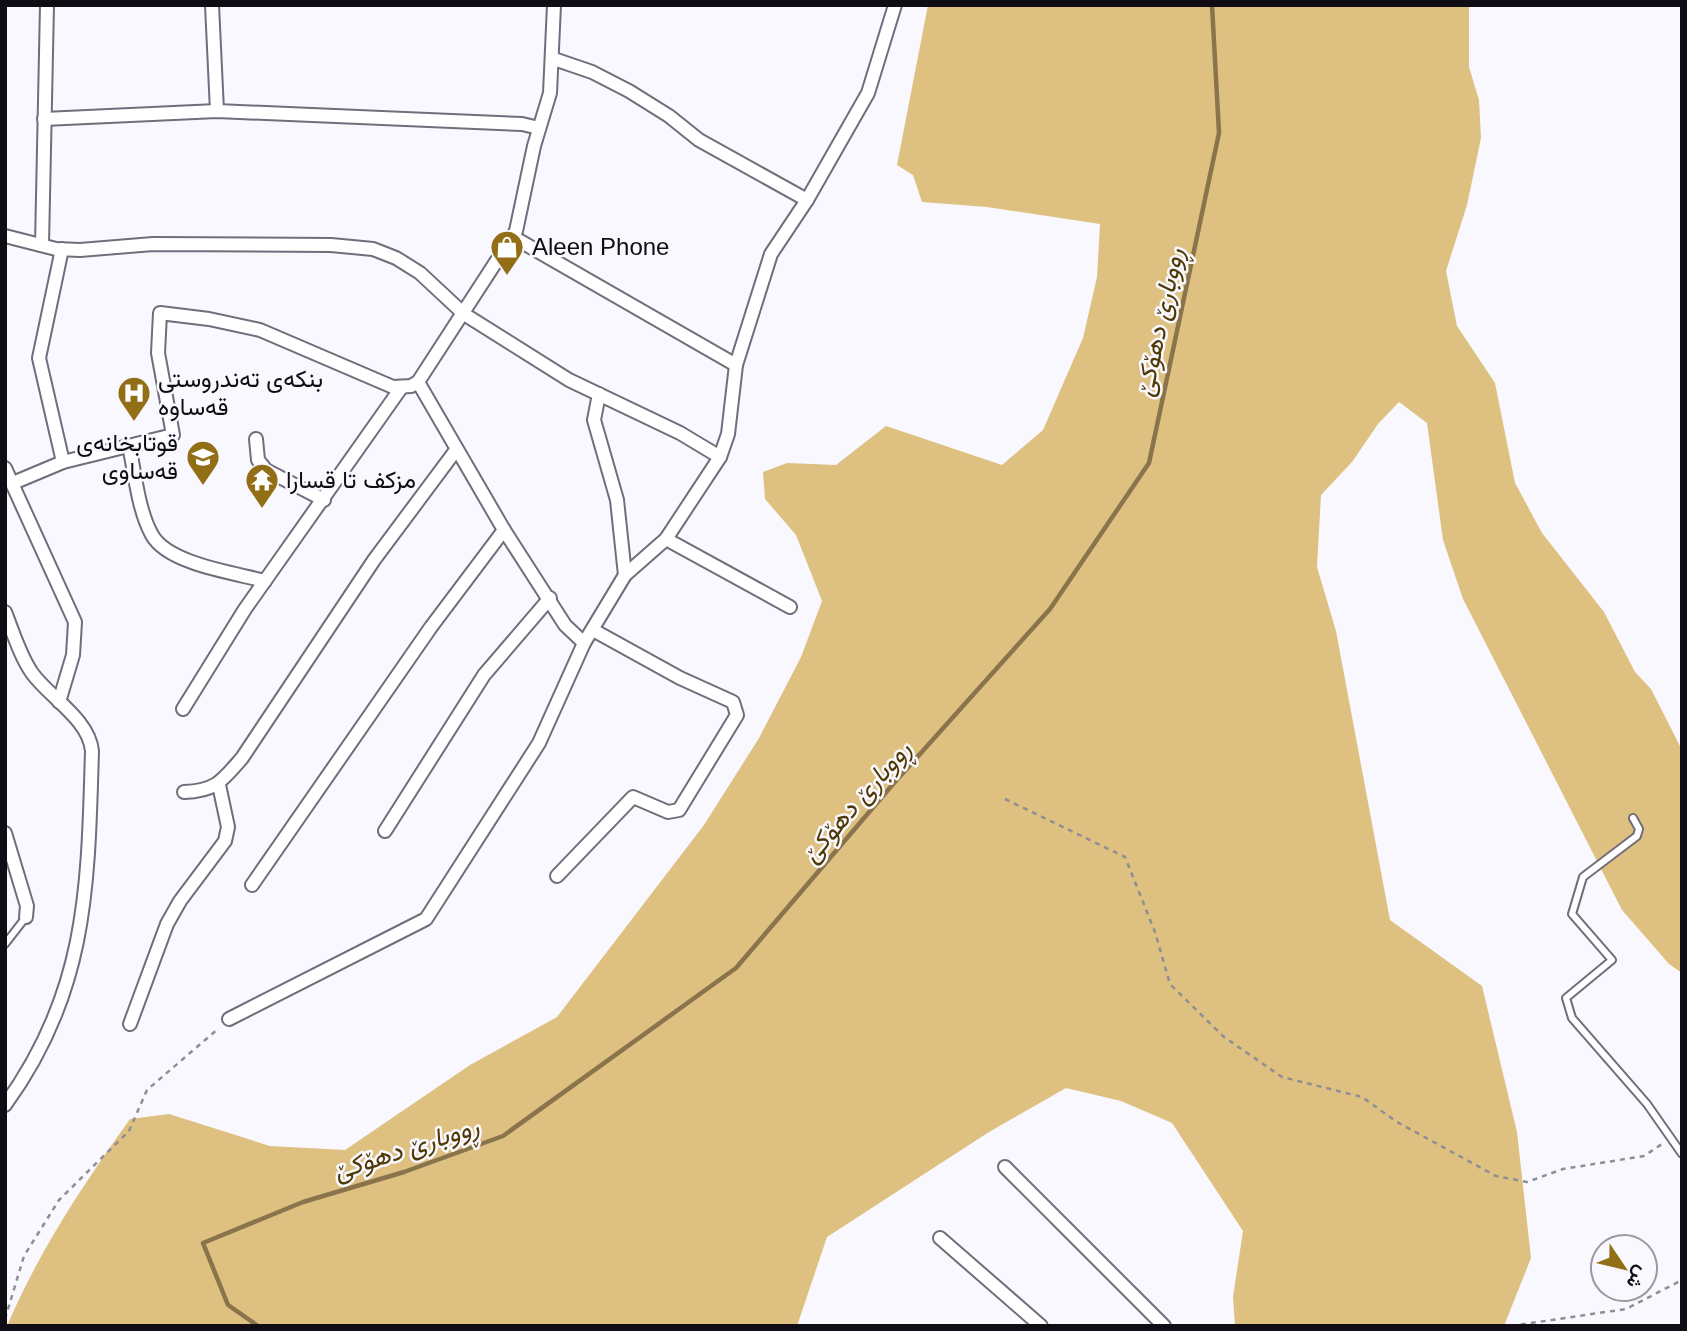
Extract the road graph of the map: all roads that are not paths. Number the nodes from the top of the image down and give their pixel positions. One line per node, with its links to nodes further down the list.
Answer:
1 (47, 5): 7 (street)
2 (212, 5): 6 (street)
3 (554, 5): 5 (street)
4 (895, 5): 9 (street)
5 (554, 59): 8 (street); 9 (street)
6 (217, 111): 7 (street); 8 (street)
7 (44, 119): 12 (street)
8 (540, 128): 11 (street)
9 (807, 200): 15 (street)
10 (5, 236): 12 (street)
11 (513, 237): 14 (street); 15 (street)
12 (42, 245): 13 (street)
13 (62, 249): 14 (street); 23 (street)
14 (464, 314): 16 (street); 18 (street)
15 (736, 365): 22 (street)
16 (418, 382): 17 (street); 21 (street)
17 (401, 388): 20 (street); 26 (street)
18 (599, 394): 22 (street); 29 (street)
19 (256, 439): 26 (street)
20 (129, 446): 23 (street); 30 (street)
21 (456, 450): 27 (street); 38 (street)
22 (720, 457): 28 (street)
23 (63, 463): 25 (street)
24 (5, 468): 25 (street)
25 (13, 483): 36 (street)
26 (324, 500): 30 (street)
27 (504, 530): 31 (street); 44 (street)
28 (666, 540): 29 (street); 32 (street)
29 (625, 575): 34 (street)
30 (265, 581): 37 (street)
31 (550, 598): 35 (street); 41 (street)
32 (790, 607)
33 (5, 612): 36 (street)
34 (593, 630): 35 (street); 43 (street)
35 (584, 642): 47 (street)
36 (59, 702): 49 (street)
37 (183, 709)
38 (219, 785): 39 (street); 48 (street)
39 (184, 792)
40 (1633, 818): 50 (lane)
41 (385, 831)
42 (5, 834): 45 (street)
43 (557, 876)
44 (252, 886)
45 (26, 917): 46 (lane)
46 (5, 944)
47 (229, 1019)
48 (130, 1024)
49 (5, 1105)
50 (1682, 1154)
51 (1005, 1167): 54 (street)
52 (940, 1238): 53 (street)
53 (1041, 1326)
54 (1164, 1326)

